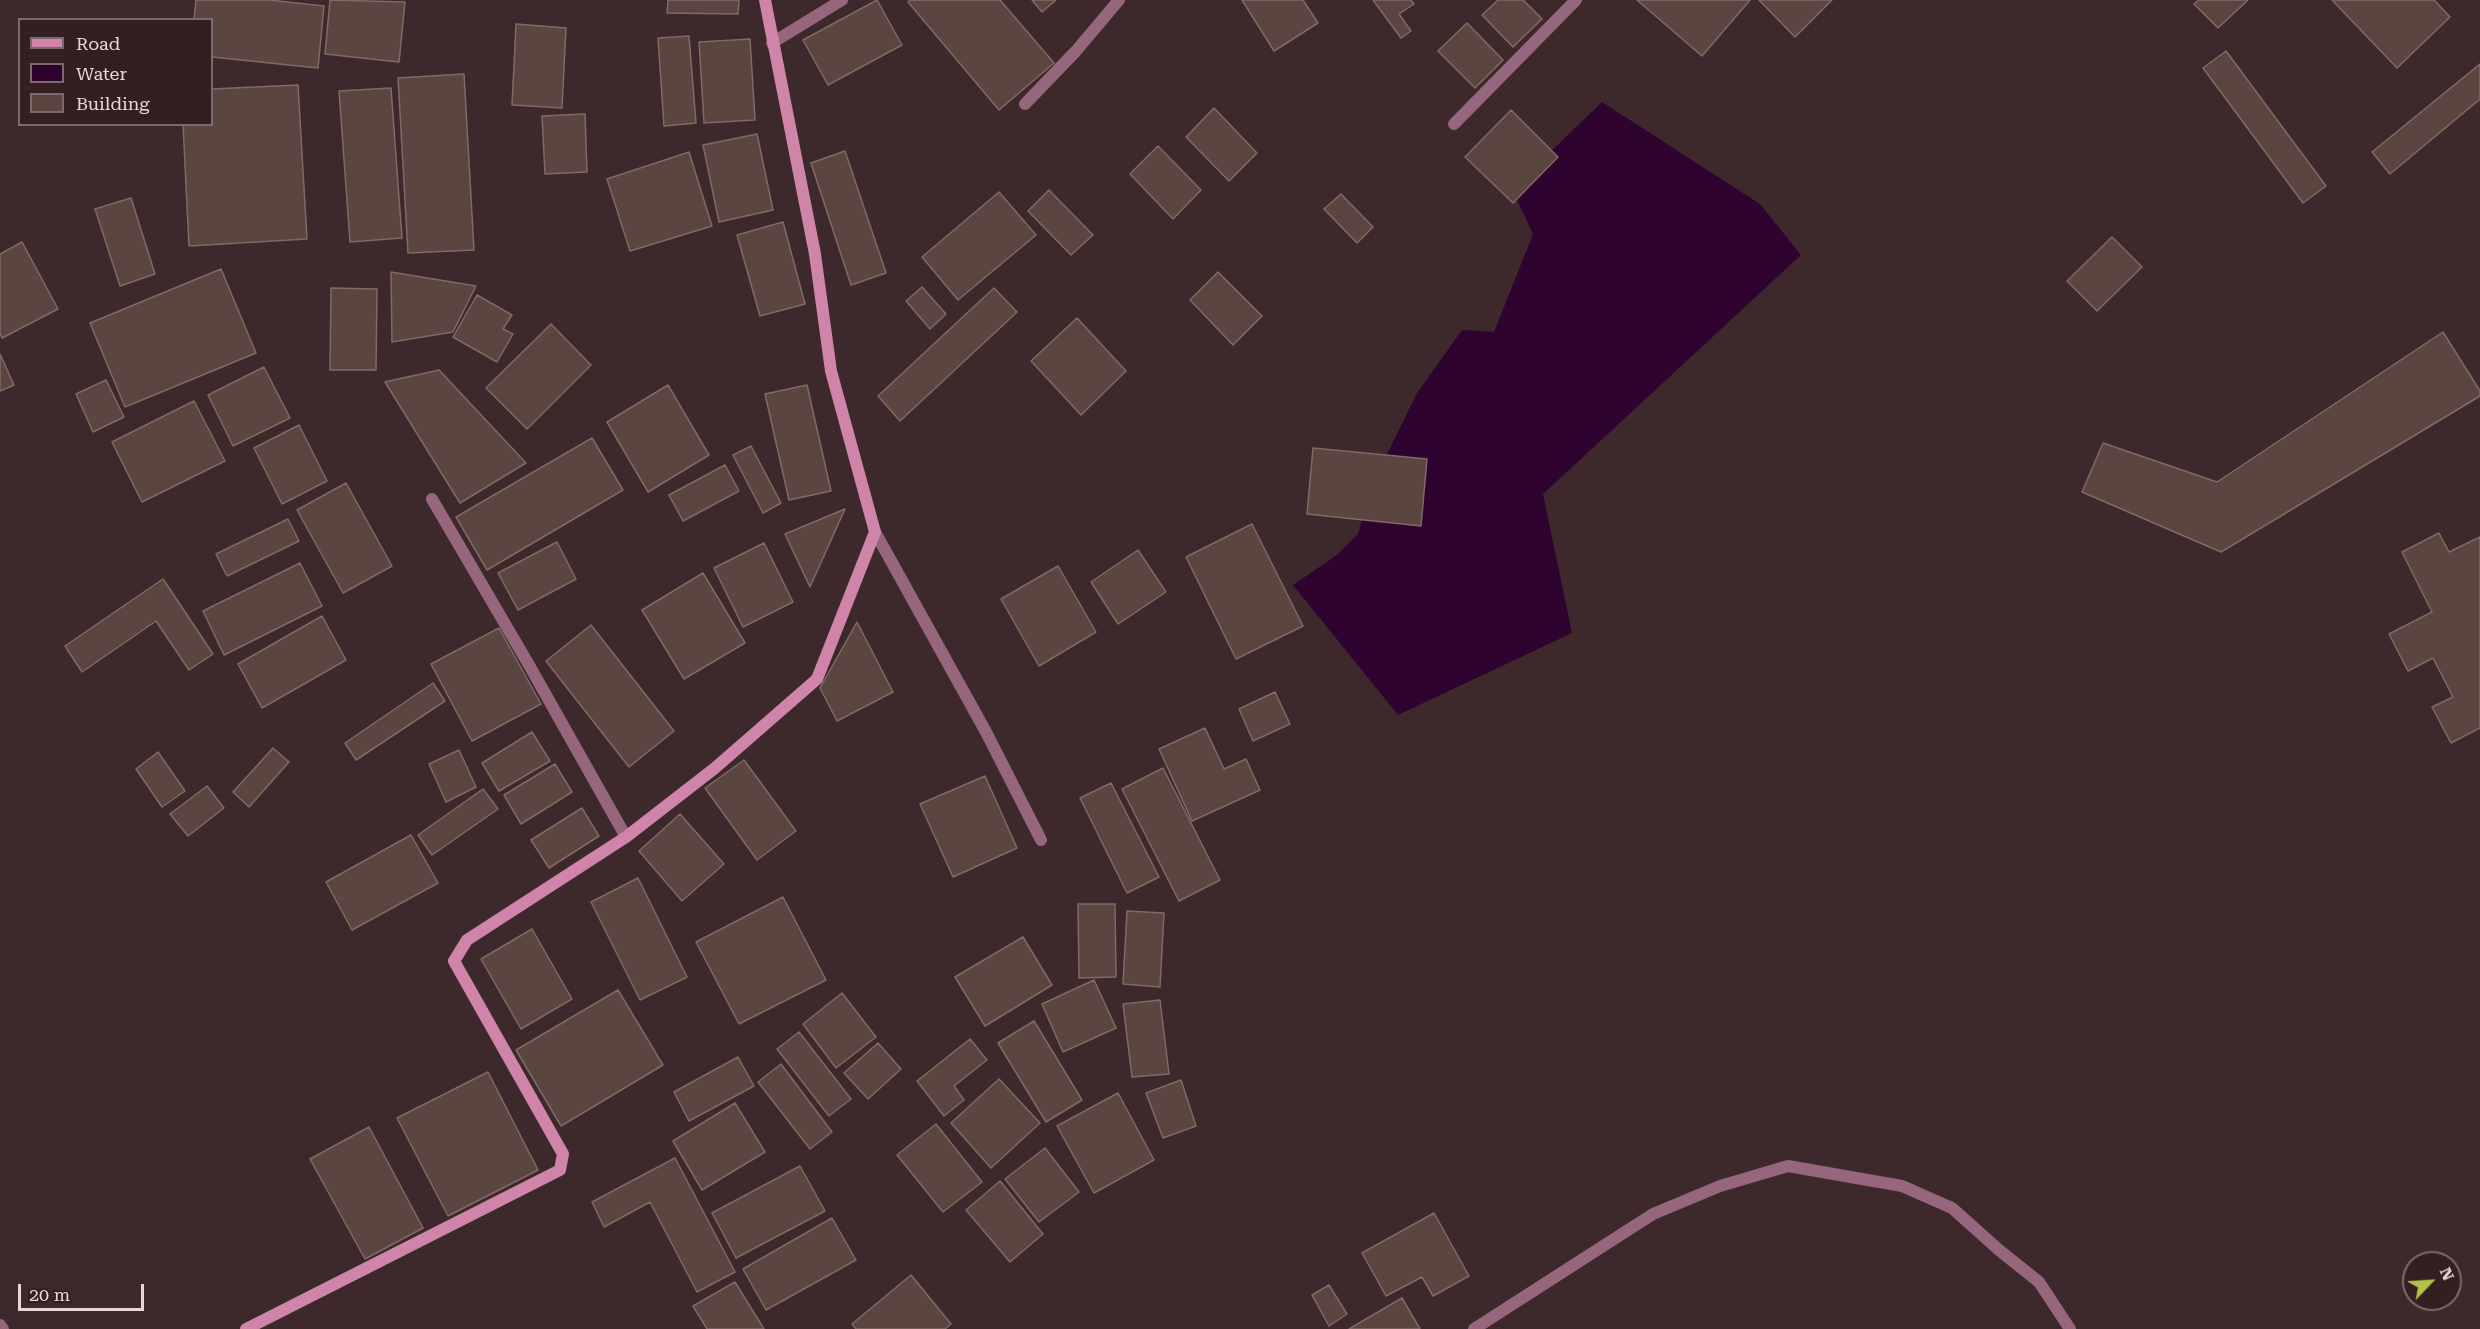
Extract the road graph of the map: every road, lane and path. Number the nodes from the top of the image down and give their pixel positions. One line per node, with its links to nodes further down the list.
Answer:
1 (765, 0): 5 (street)
2 (842, 0): 5 (street)
3 (1119, 0): 6 (street)
4 (1576, 0): 7 (street)
5 (772, 43): 9 (street)
6 (1025, 104)
7 (1454, 124)
8 (432, 499): 10 (street)
9 (875, 532): 10 (street); 11 (street)
10 (626, 837): 14 (street)
11 (1041, 840)
12 (0, 1325): 13 (street)
13 (3, 1329)
14 (246, 1329)
15 (1474, 1329): 16 (street)
16 (2070, 1329)

